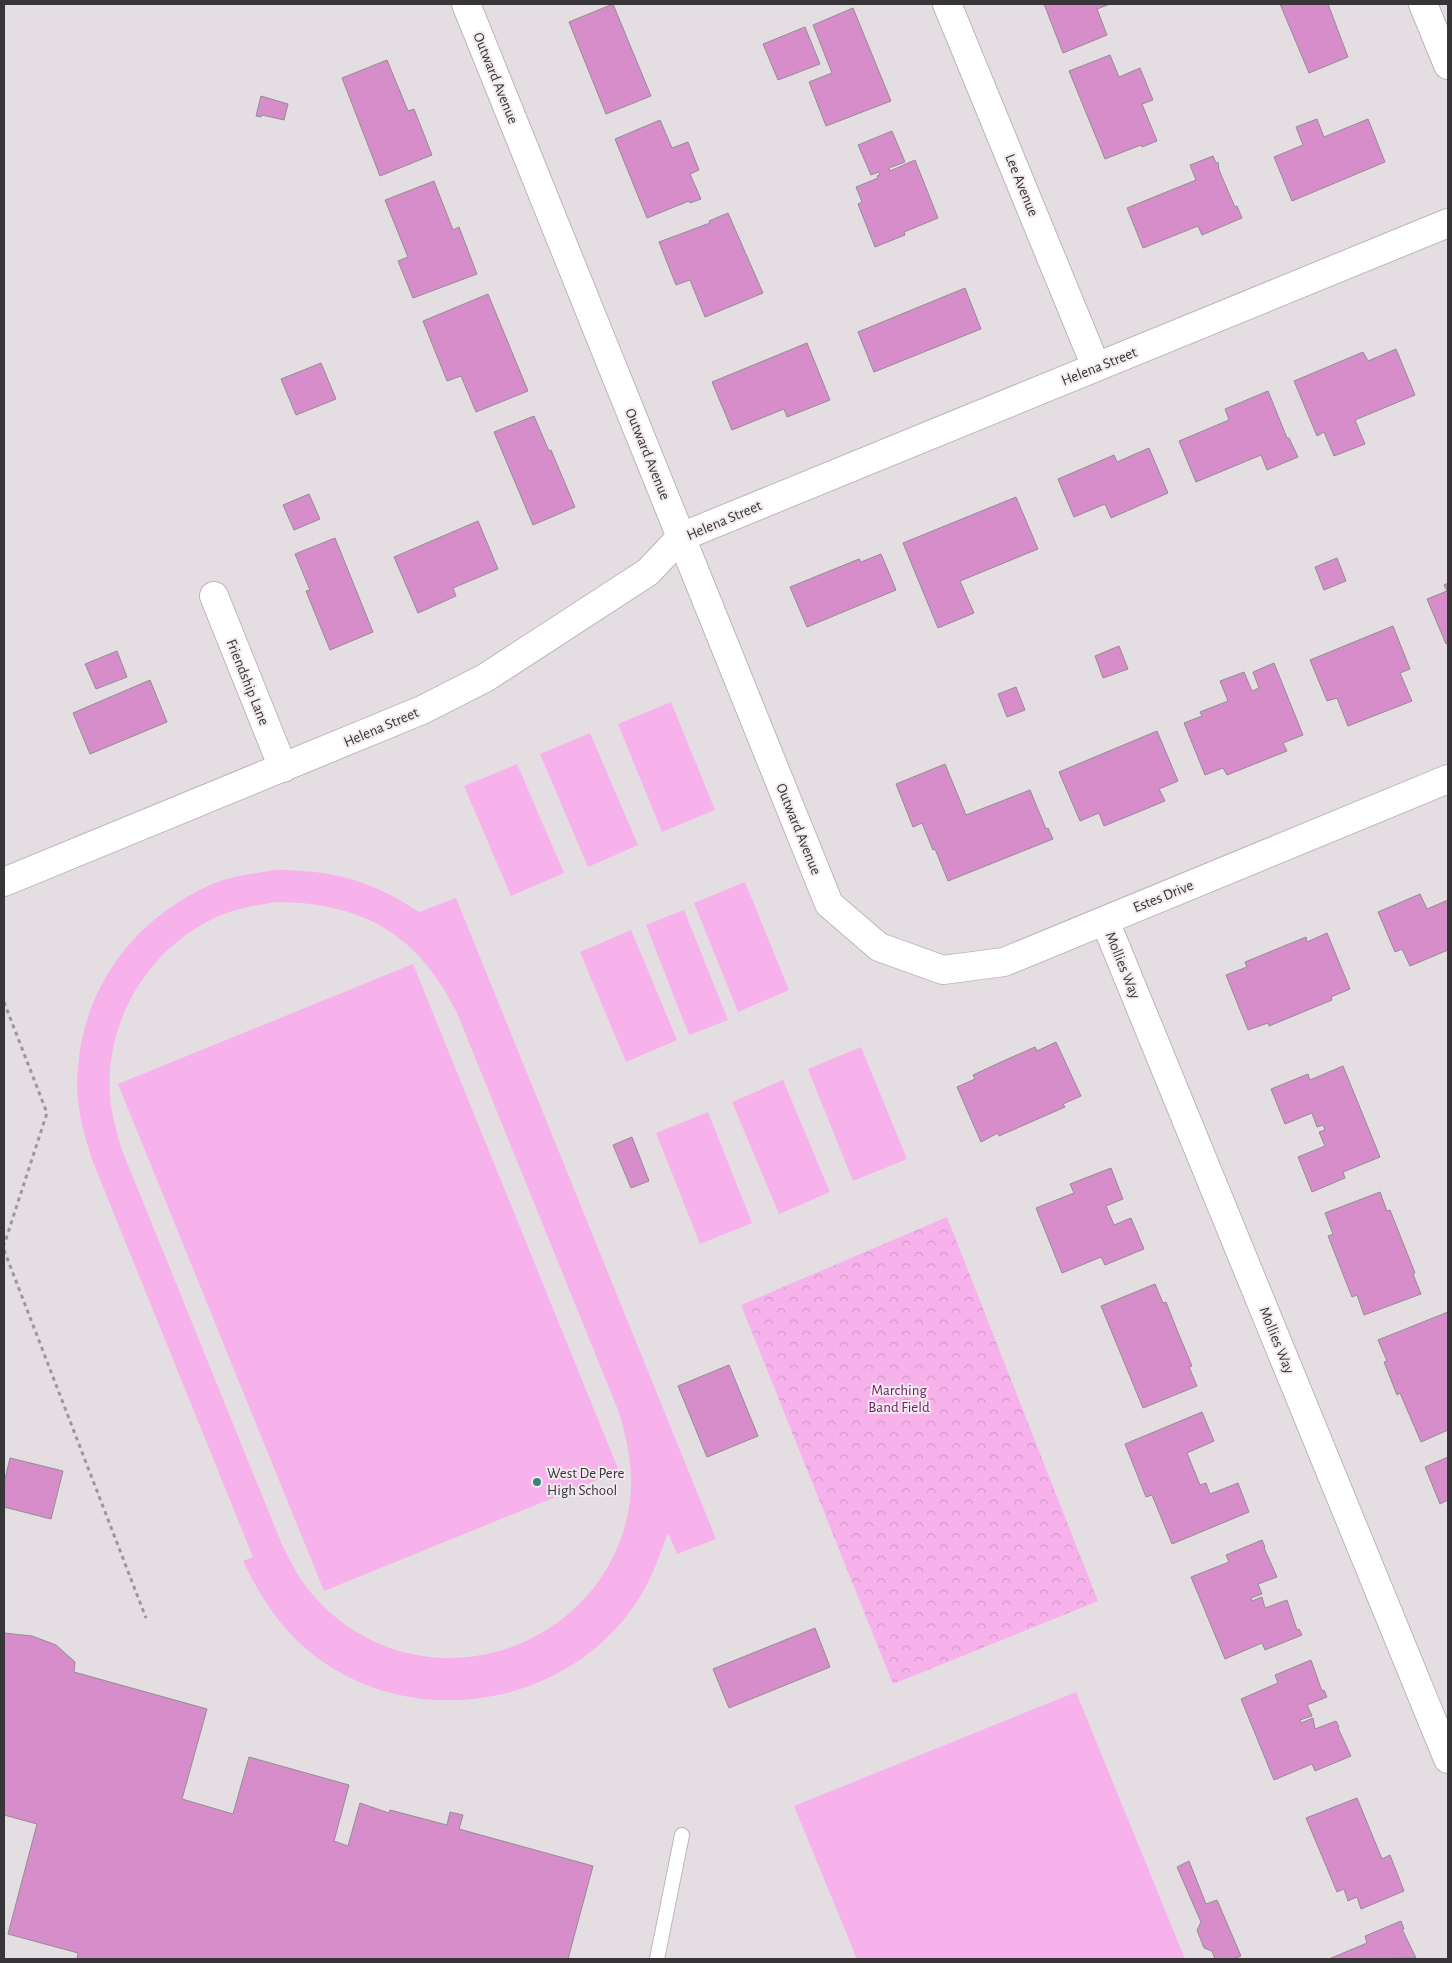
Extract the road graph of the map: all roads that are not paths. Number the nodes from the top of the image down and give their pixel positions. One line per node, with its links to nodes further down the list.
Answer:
1 (466, 4): 7 (street, Outward Avenue)
2 (947, 4): 6 (street, Lee Avenue)
3 (1423, 4): 4 (street)
4 (1448, 65)
5 (1448, 223): 6 (street, Helena Street)
6 (1096, 367): 7 (street, Helena Street)
7 (682, 537): 9 (street, Helena Street); 12 (street, Outward Avenue)
8 (214, 596): 9 (street, Friendship Lane)
9 (283, 768): 11 (street, Helena Street)
10 (1448, 779): 13 (street, Estes Drive)
11 (4, 882)
12 (829, 904): 13 (street, Estes Drive)
13 (1105, 920): 14 (street, Mollies Way)
14 (1448, 1759)
15 (682, 1835): 16 (lane)
16 (657, 1959)

